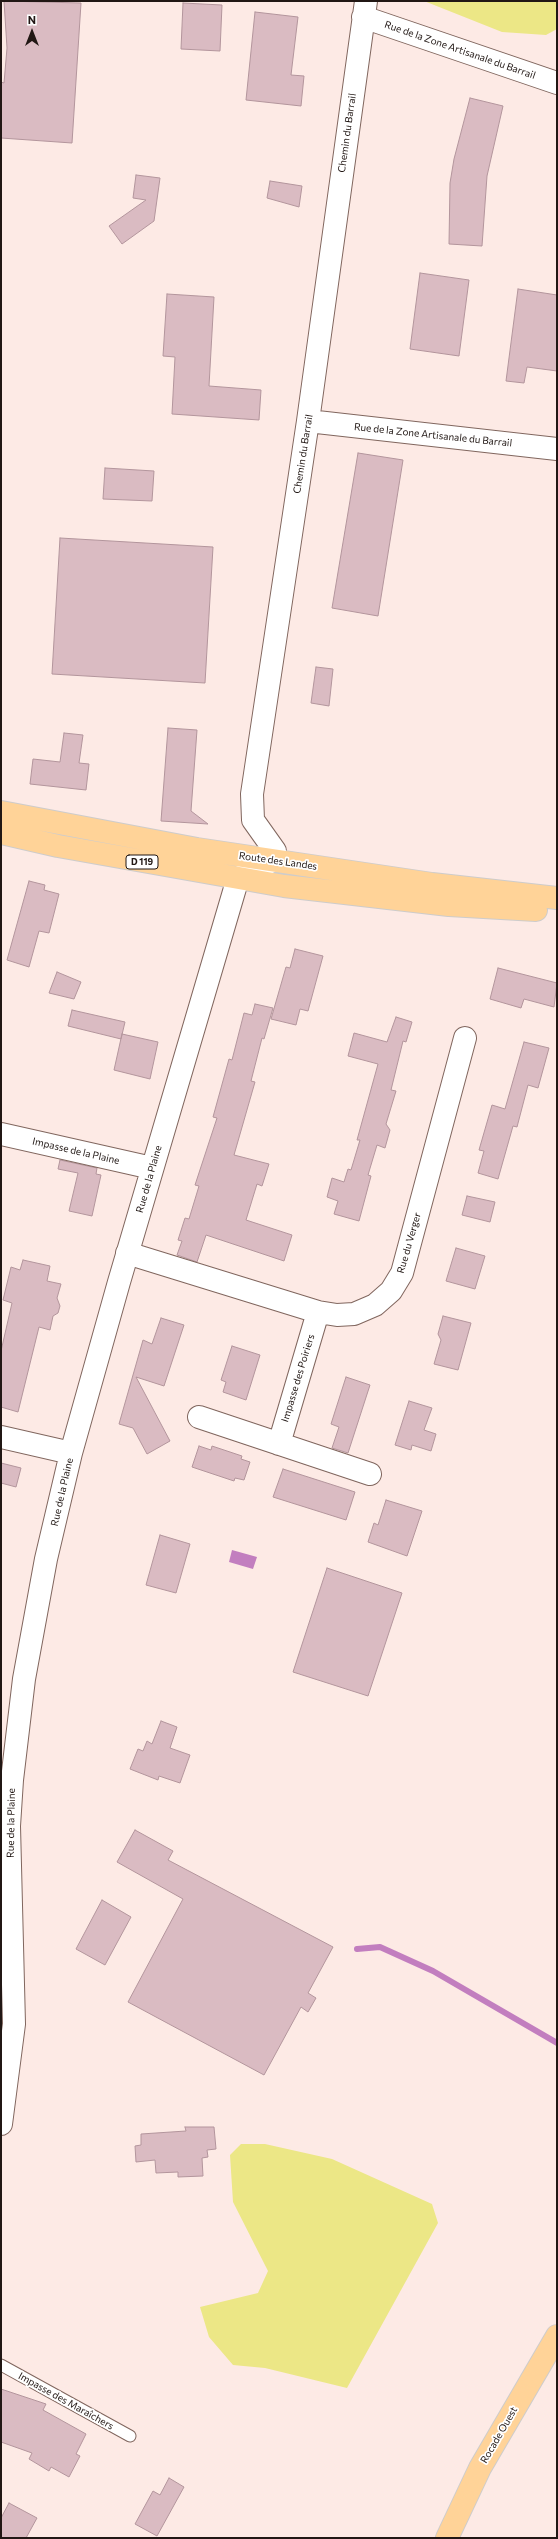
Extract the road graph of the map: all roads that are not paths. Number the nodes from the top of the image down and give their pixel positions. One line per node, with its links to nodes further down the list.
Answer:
1 (364, 9): 2 (street, Rue de la Zone Artisanale du Barrail); 3 (street, Chemin du Barrail)
2 (557, 83)
3 (308, 421): 4 (street, Rue de la Zone Artisanale du Barrail); 7 (street, Chemin du Barrail)
4 (557, 449)
5 (1, 812): 7 (main road, Route des Landes)
6 (1, 833): 8 (main road, D 119)
7 (274, 860): 8 (street); 9 (main road, Route des Landes)
8 (238, 878): 10 (main road, D 119); 13 (street, Rue de la Plaine)
9 (557, 898)
10 (557, 910)
11 (465, 1038): 15 (street, Rue du Verger)
12 (1, 1134): 13 (street, Impasse de la Plaine)
13 (152, 1168): 14 (street, Rue de la Plaine)
14 (127, 1253): 15 (street, Rue du Verger); 19 (street, Rue de la Plaine)
15 (318, 1312): 18 (street, Impasse des Poiriers)
16 (199, 1417): 18 (street)
17 (1, 1438): 19 (street)
18 (279, 1444): 20 (street)
19 (70, 1453): 21 (street, Rue de la Plaine)
20 (370, 1474)
21 (7, 1778): 22 (street, Rue de la Plaine)
22 (1, 2124)
23 (557, 2336): 26 (main road, Rocade Ouest)
24 (1, 2365): 25 (lane, Impasse des Maraîchers)
25 (130, 2436)
26 (447, 2538)

